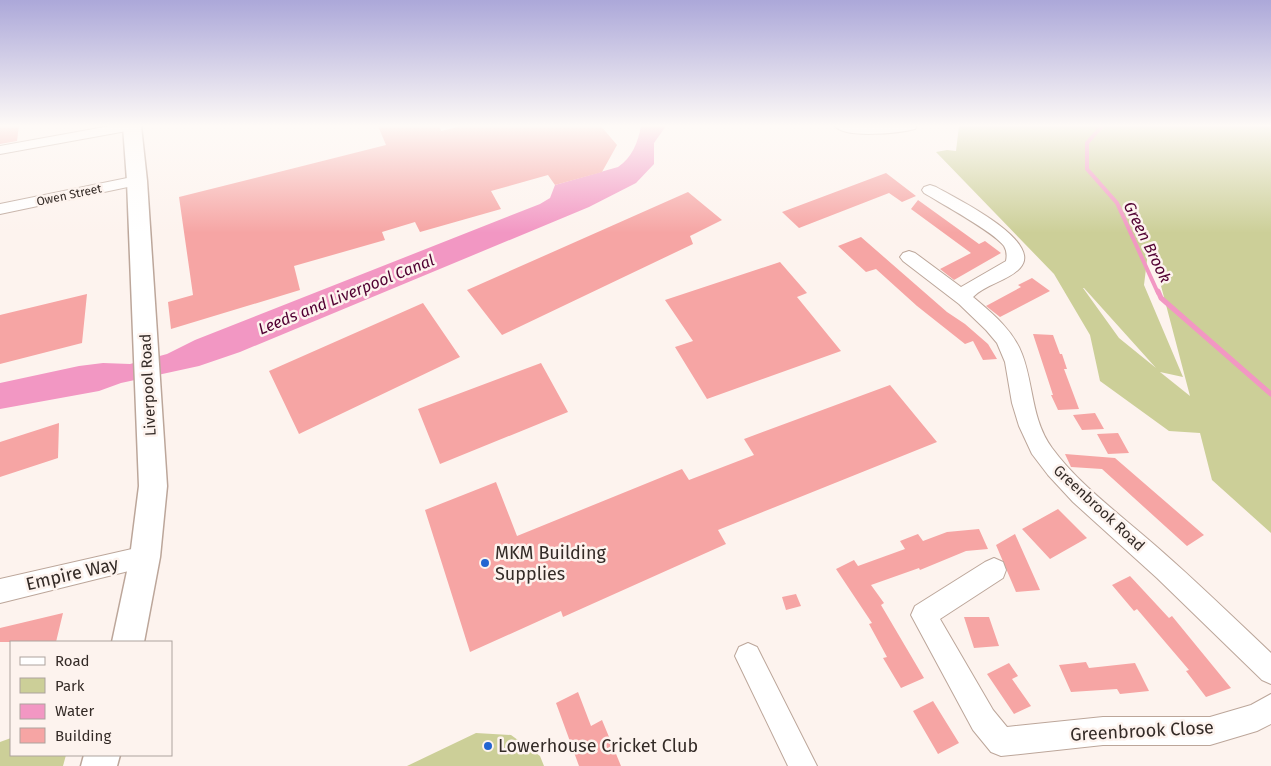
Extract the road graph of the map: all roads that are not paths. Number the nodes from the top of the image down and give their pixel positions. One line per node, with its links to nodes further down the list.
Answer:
1 (135, 162): 2 (main road, Liverpool Road)
2 (137, 181): 4 (street, Owen Street); 7 (main road, Liverpool Road)
3 (943, 194): 6 (street)
4 (0, 209)
5 (909, 257): 6 (street, Greenbrook Road)
6 (962, 297): 12 (street, Greenbrook Road)
7 (145, 558): 9 (street, Empire Way); 10 (main road, Liverpool Road)
8 (994, 570): 13 (street, Greenbrook Close)
9 (0, 591)
10 (128, 641)
11 (748, 656): 14 (street)
12 (1271, 671)
13 (1271, 708)
14 (803, 766)

